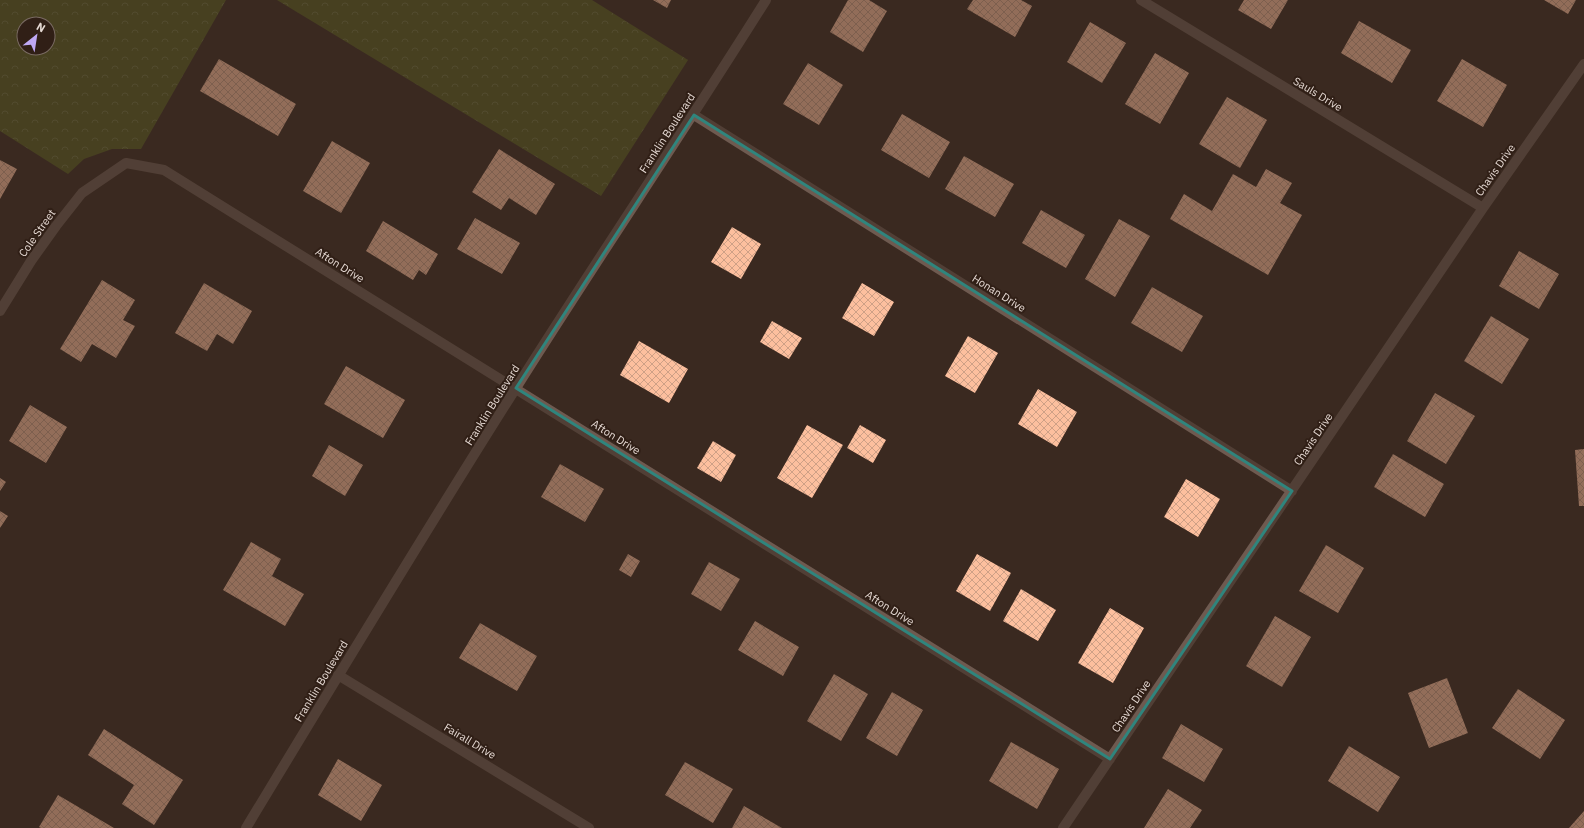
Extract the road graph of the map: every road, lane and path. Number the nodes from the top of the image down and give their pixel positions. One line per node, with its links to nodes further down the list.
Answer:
1 (766, 0): 4 (street, Franklin Boulevard)
2 (1141, 0): 6 (street, Sauls Drive)
3 (1584, 64): 6 (street, Chavis Drive)
4 (694, 115): 8 (street, Franklin Boulevard); 9 (street, Honan Drive)
5 (104, 178): 7 (street, Cole Street); 8 (street, Afton Drive)
6 (1483, 208): 9 (street, Chavis Drive)
7 (0, 311)
8 (516, 388): 10 (street, Franklin Boulevard); 11 (street, Afton Drive)
9 (1292, 491): 11 (street, Chavis Drive)
10 (338, 675): 12 (street, Franklin Boulevard); 13 (street, Fairall Drive)
11 (1110, 759): 14 (street, Chavis Drive)
12 (246, 828)
13 (589, 828)
14 (1063, 828)

